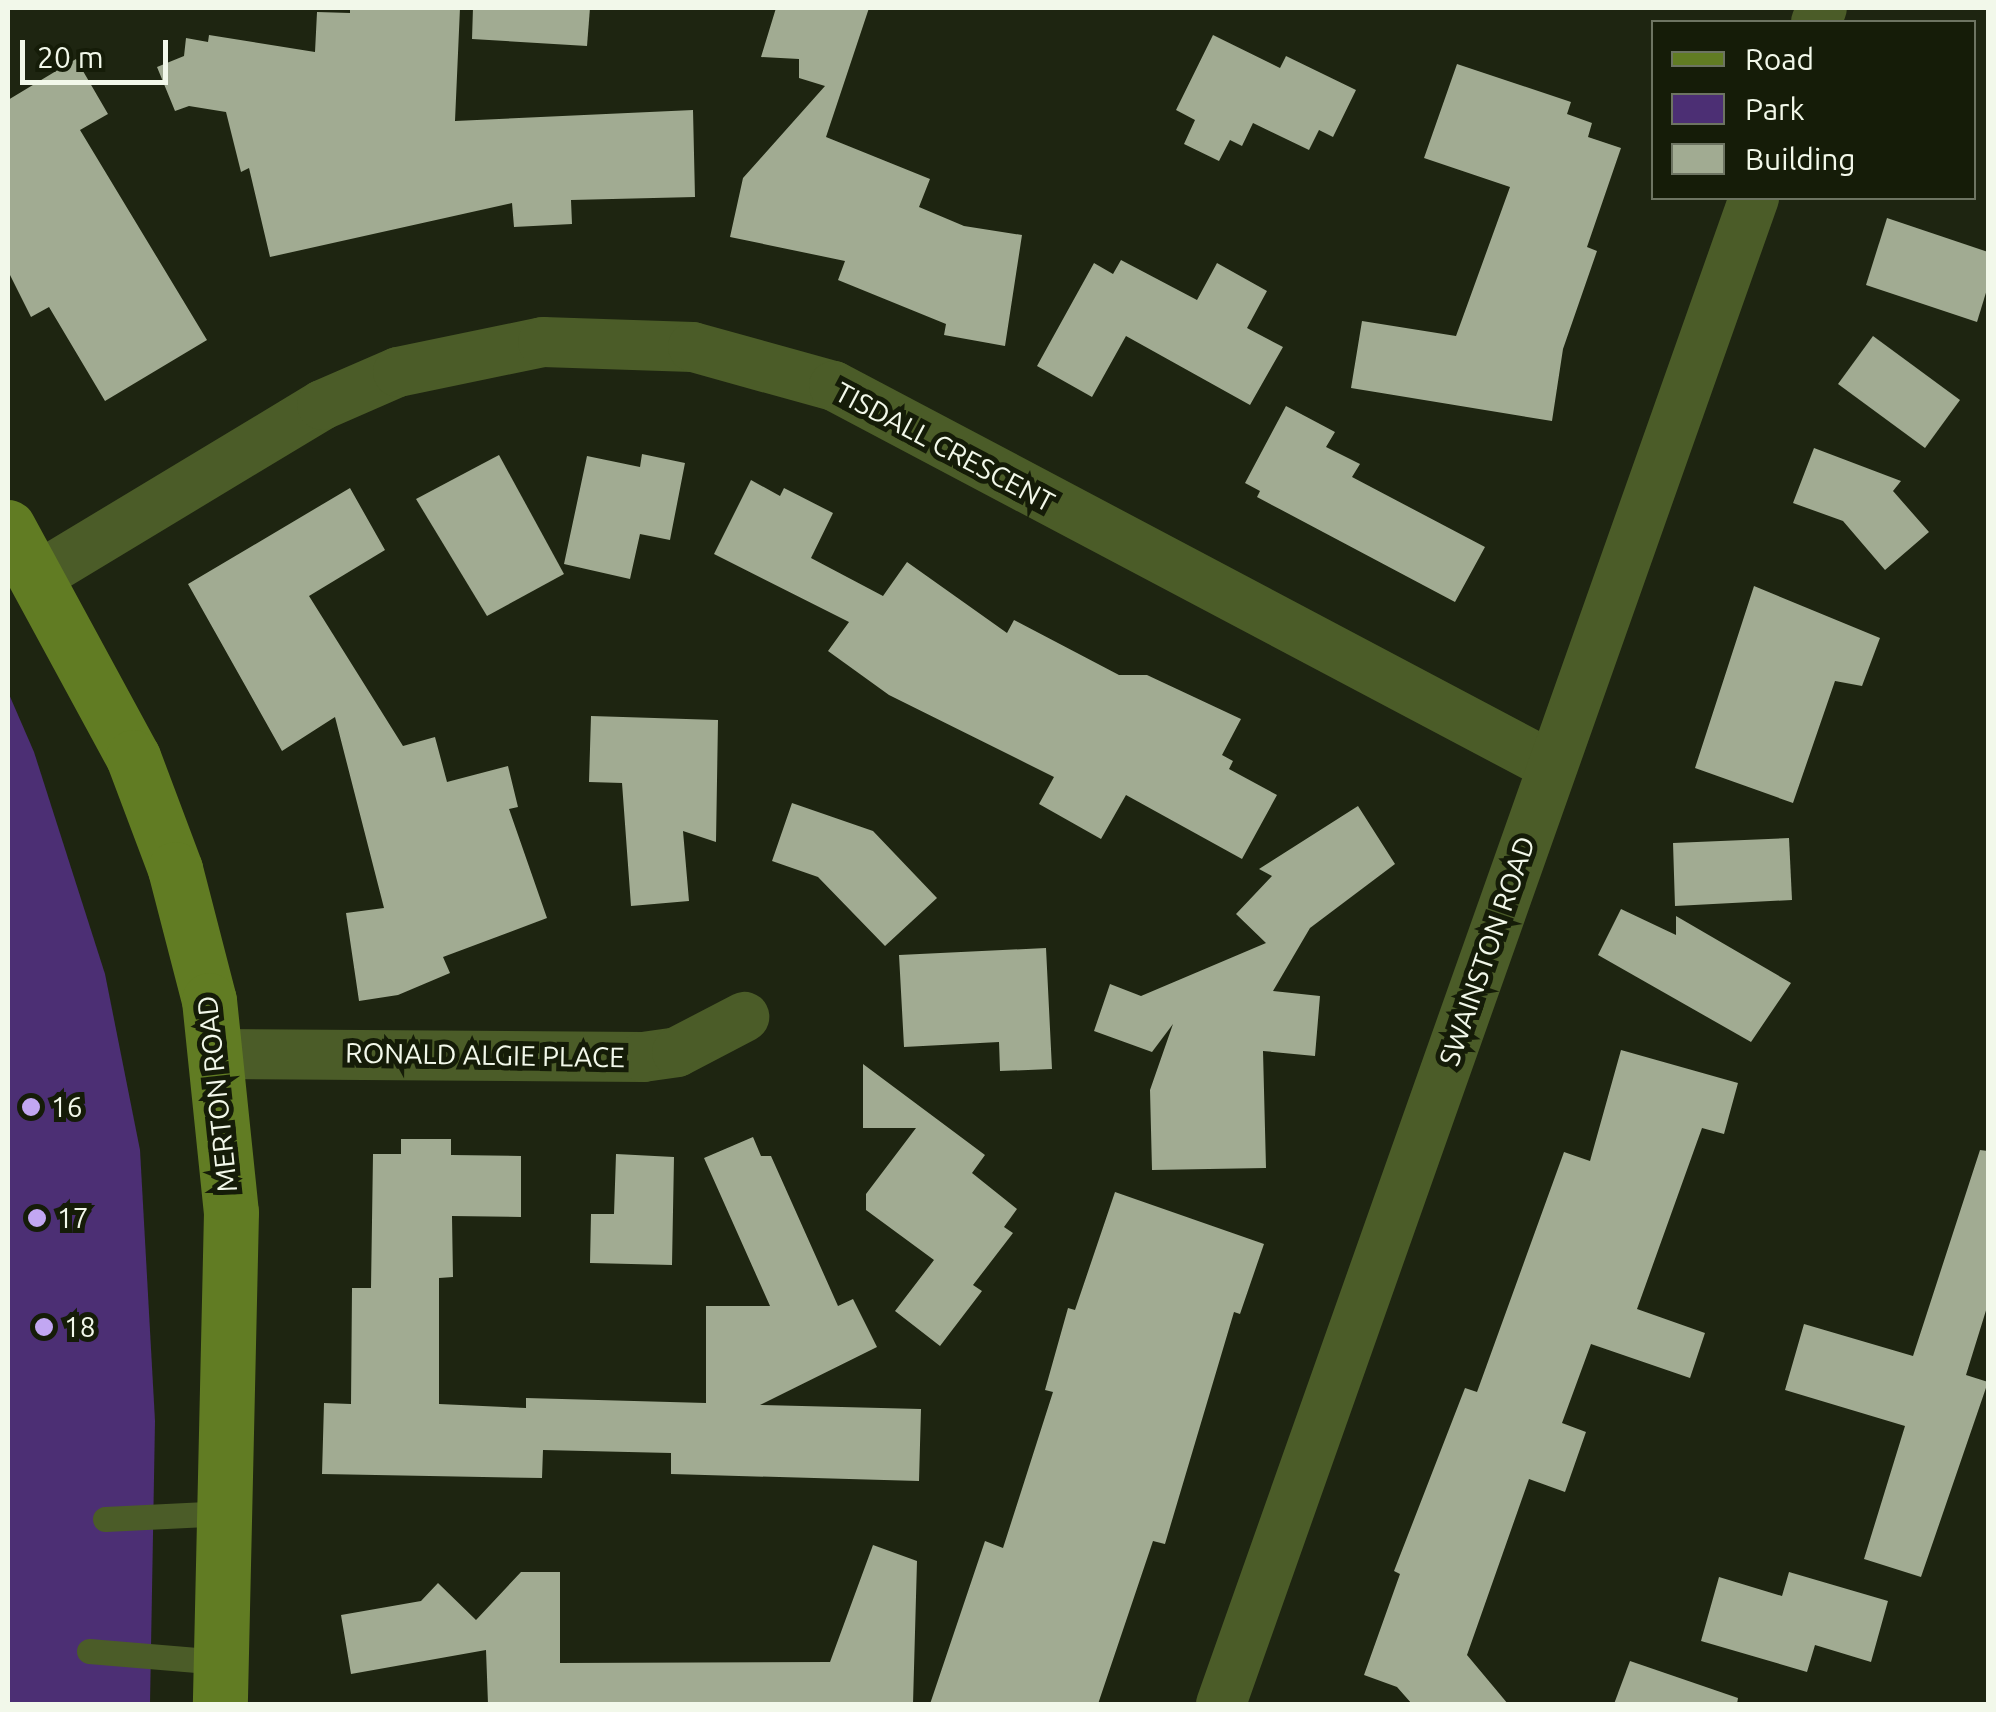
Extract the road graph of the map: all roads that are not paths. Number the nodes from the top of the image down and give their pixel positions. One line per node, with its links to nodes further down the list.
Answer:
1 (1753, 200): 4 (street, SWAINSTON ROAD)
2 (8, 527): 3 (main road, MERTON ROAD)
3 (38, 577): 4 (street, TISDALL CRESCENT); 6 (main road, MERTON ROAD)
4 (1552, 766): 11 (street, SWAINSTON ROAD)
5 (744, 1017): 6 (street, RONALD ALGIE PLACE)
6 (216, 1054): 7 (main road, MERTON ROAD)
7 (227, 1513): 8 (lane); 10 (main road, MERTON ROAD)
8 (105, 1519)
9 (89, 1651): 10 (lane)
10 (220, 1683)
11 (1221, 1704)

